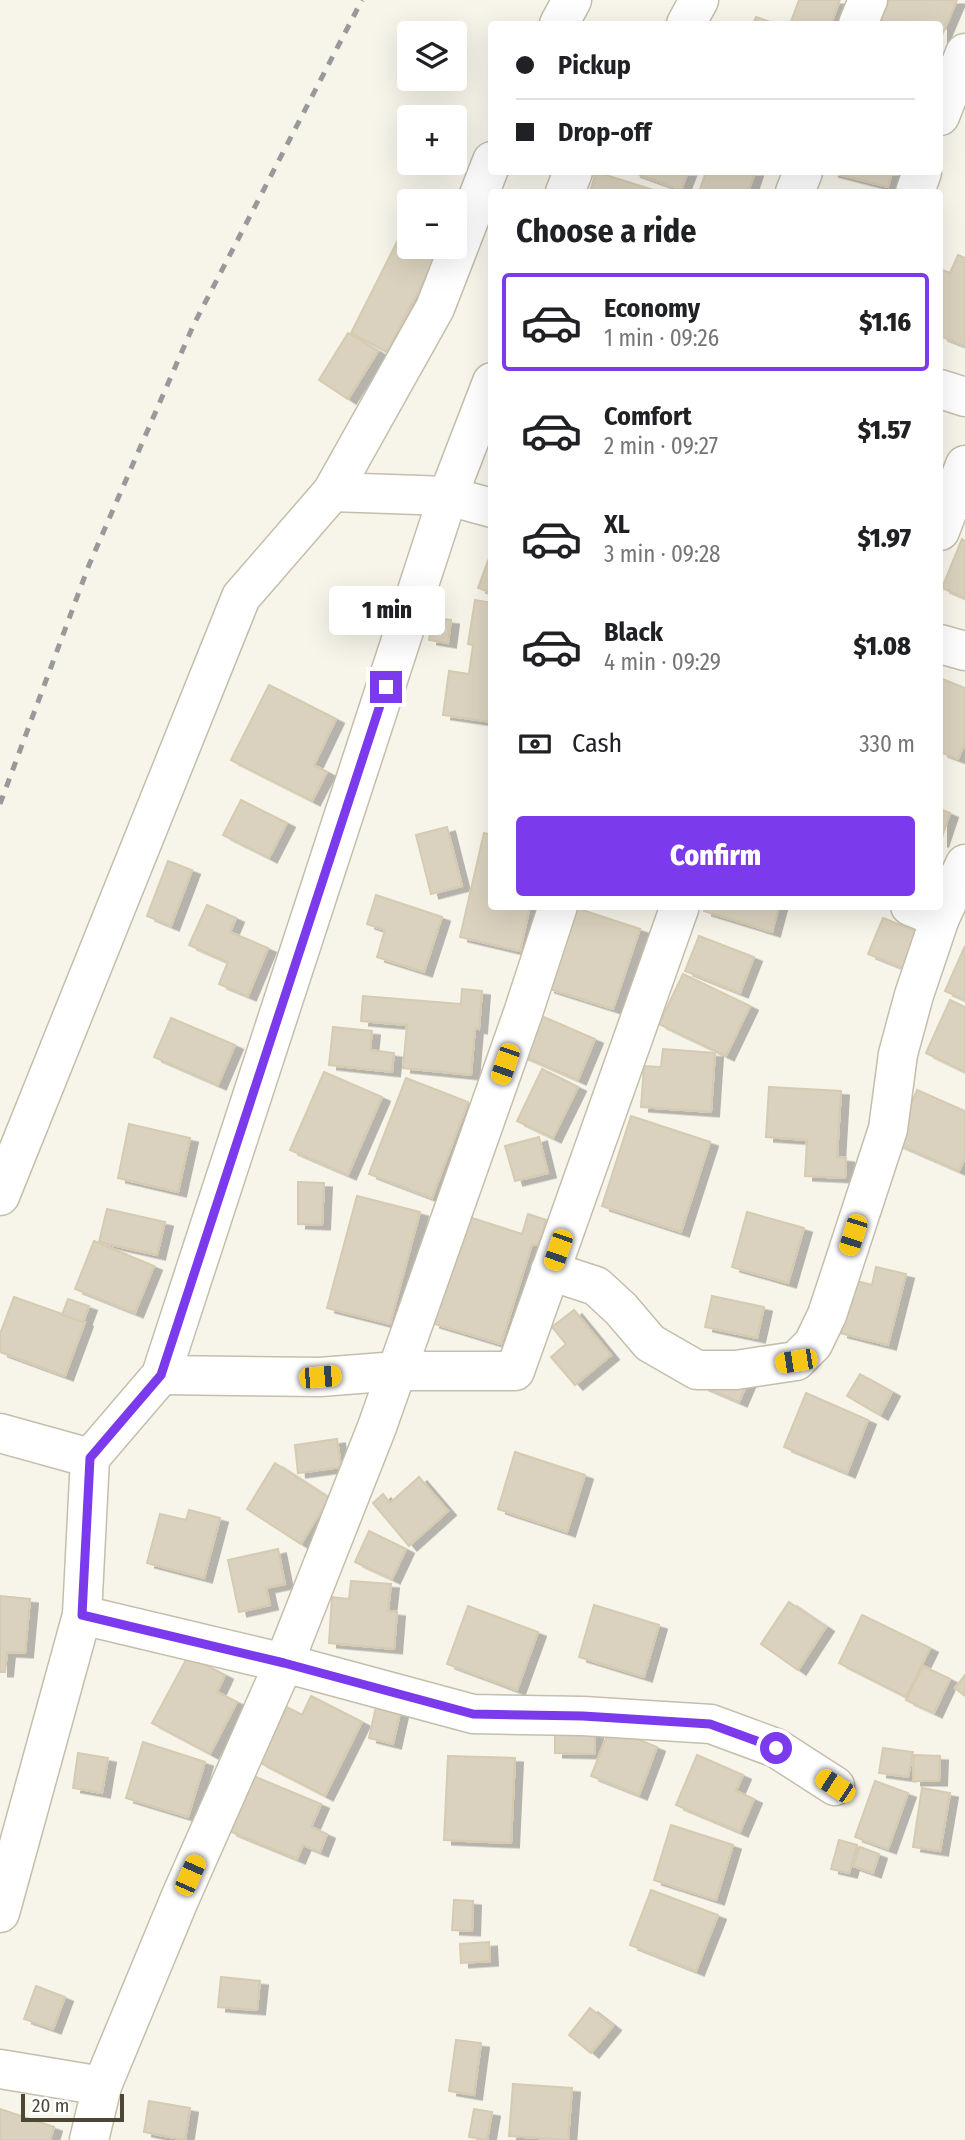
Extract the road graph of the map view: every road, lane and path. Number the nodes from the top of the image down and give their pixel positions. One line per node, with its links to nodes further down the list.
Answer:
1 (572, 0): 4 (street)
2 (699, 0): 5 (street)
3 (867, 0): 6 (street)
4 (561, 21)
5 (688, 21)
6 (859, 21)
7 (965, 53): 8 (street)
8 (943, 108)
9 (488, 171): 14 (street)
10 (943, 390): 12 (street)
11 (488, 393): 15 (street)
12 (965, 397)
13 (965, 465): 17 (street)
14 (332, 492): 15 (street); 25 (street)
15 (448, 496): 16 (street); 28 (street)
16 (488, 507)
17 (943, 523)
18 (943, 645): 19 (street)
19 (965, 651)
20 (965, 863): 21 (street)
21 (943, 890)
22 (557, 910): 27 (street)
23 (679, 910): 26 (street)
24 (925, 912): 26 (street)
25 (0, 1196)
26 (550, 1271): 27 (street)
27 (397, 1371): 28 (street); 32 (street)
28 (161, 1375): 30 (street)
29 (0, 1433): 30 (street)
30 (90, 1458): 31 (street)
31 (82, 1615): 32 (street); 34 (street)
32 (284, 1663): 33 (street); 36 (street)
33 (835, 1786)
34 (0, 1913)
35 (0, 2069): 36 (street)
36 (102, 2086): 37 (street)
37 (89, 2140)

